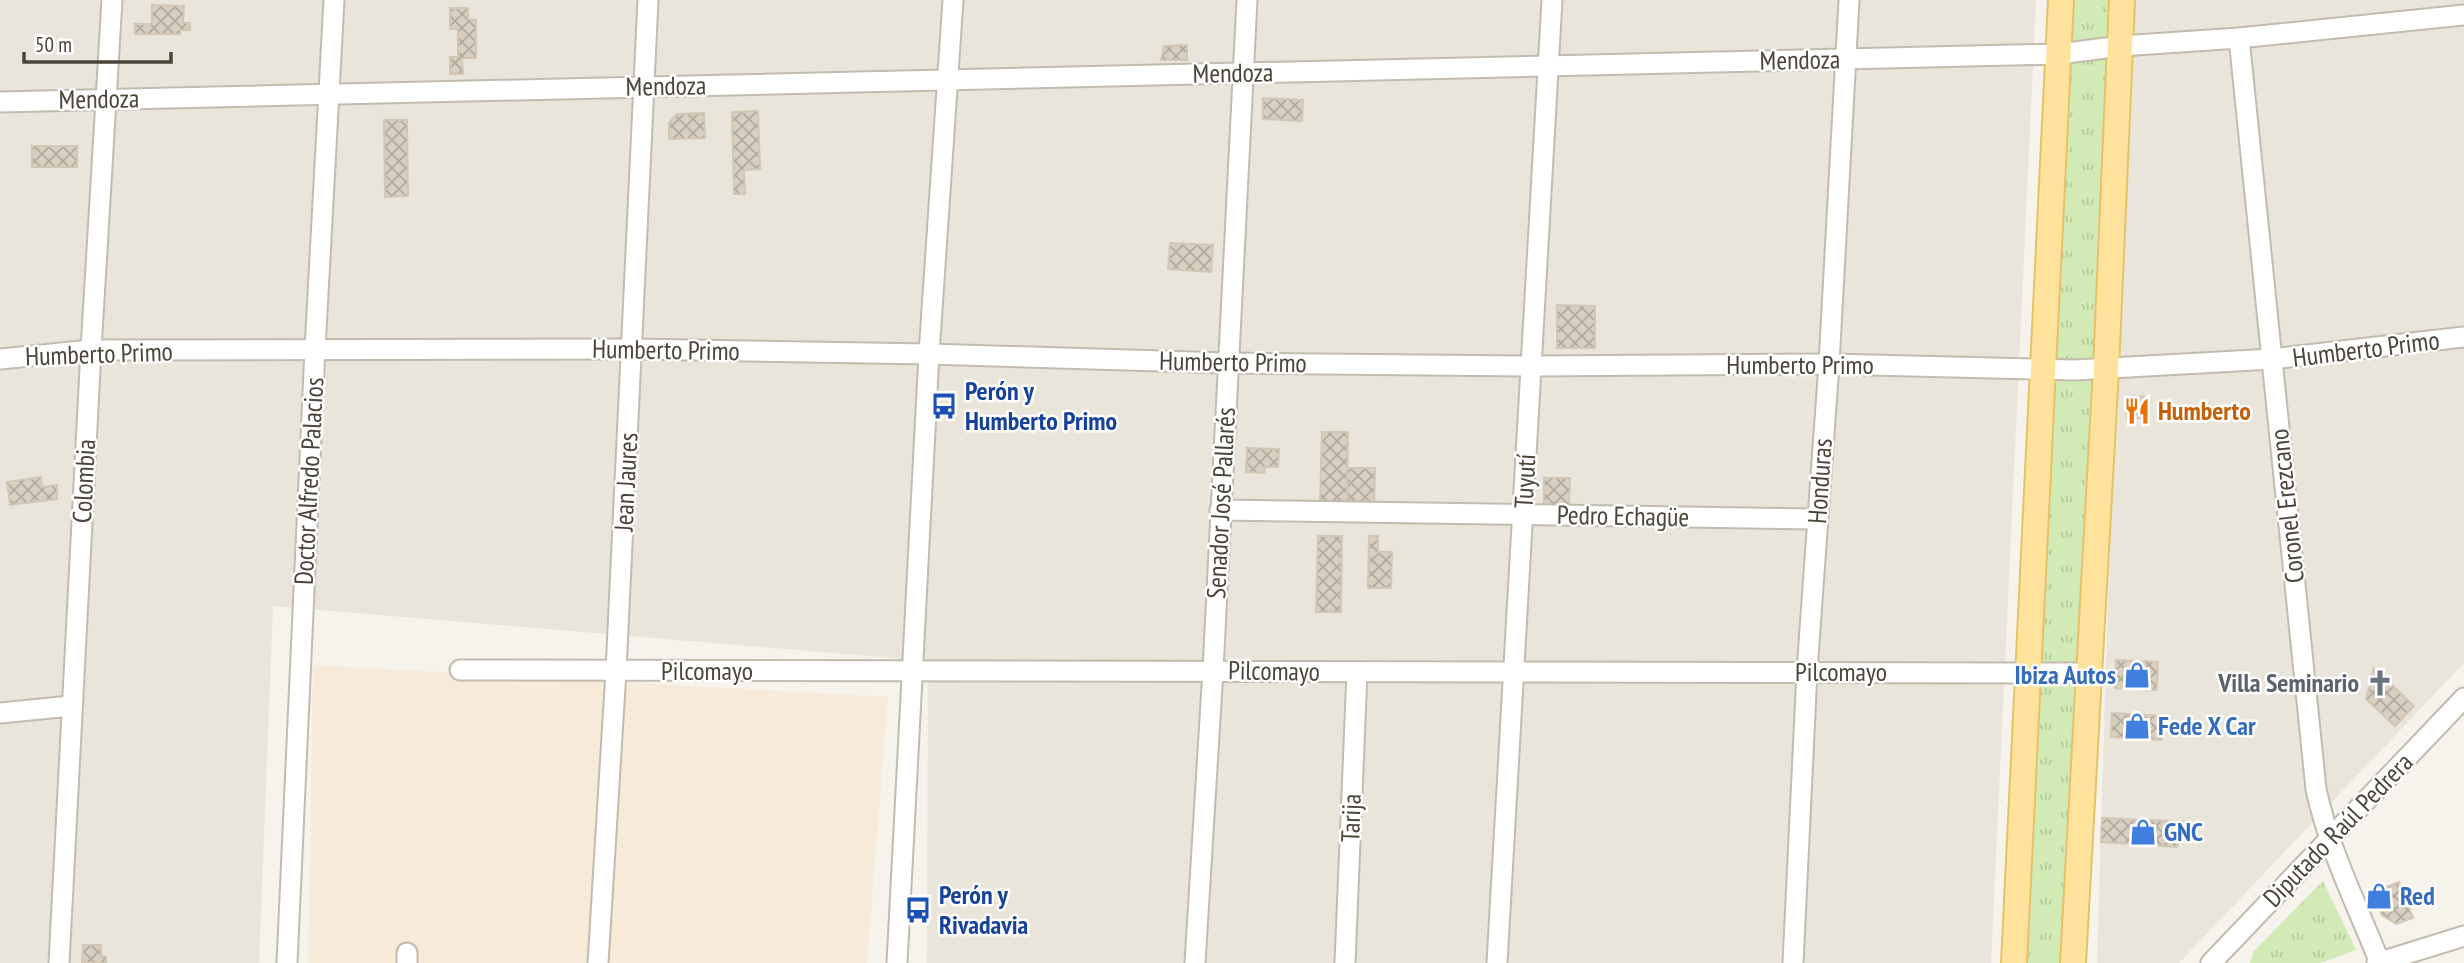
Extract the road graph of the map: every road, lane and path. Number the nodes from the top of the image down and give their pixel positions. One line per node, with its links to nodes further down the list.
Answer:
1 (112, 0): 20 (street, Colombia)
2 (334, 0): 19 (street, Doctor Alfredo Palacios)
3 (648, 0): 18 (street, Jean Jaures)
4 (953, 0): 17 (street)
5 (1247, 0): 16 (street, Senador José Pallarés)
6 (1552, 0): 15 (street, Tuyutí)
7 (1849, 0): 14 (street, Honduras)
8 (2061, 0): 13 (main road)
9 (2122, 0): 12 (main road)
10 (2464, 15): 11 (street, Mendoza)
11 (2239, 38): 12 (street, Mendoza); 28 (street, Coronel Erezcano)
12 (2121, 46): 13 (street, Mendoza); 33 (main road)
13 (2059, 54): 14 (street, Mendoza); 32 (main road)
14 (1845, 58): 15 (street, Mendoza); 30 (street, Honduras)
15 (1548, 65): 16 (street, Mendoza); 31 (street, Tuyutí)
16 (1242, 73): 17 (street, Mendoza); 29 (street, Senador José Pallarés)
17 (947, 79): 18 (street, Mendoza); 26 (street)
18 (644, 86): 19 (street, Mendoza); 24 (street, Jean Jaures)
19 (328, 94): 20 (street, Mendoza); 23 (street, Doctor Alfredo Palacios)
20 (105, 99): 21 (street, Mendoza); 25 (street, Colombia)
21 (0, 102)
22 (2464, 337): 28 (street, Humberto Primo)
23 (315, 349): 24 (street, Humberto Primo); 25 (street, Humberto Primo); 52 (street, Doctor Alfredo Palacios)
24 (632, 349): 26 (street, Humberto Primo); 40 (street, Jean Jaures)
25 (91, 351): 27 (street, Humberto Primo); 47 (street, Colombia)
26 (929, 354): 29 (street, Humberto Primo); 38 (street)
27 (0, 359)
28 (2272, 359): 33 (street, Humberto Primo); 49 (street, Coronel Erezcano)
29 (1227, 363): 31 (street, Humberto Primo); 34 (street, Senador José Pallarés)
30 (1829, 364): 31 (street, Humberto Primo); 32 (street, Humberto Primo); 36 (street, Honduras)
31 (1532, 366): 35 (street, Tuyutí)
32 (2042, 369): 33 (street, Humberto Primo); 43 (main road)
33 (2106, 369): 45 (main road)
34 (1220, 510): 35 (street, Pedro Echagüe); 39 (street, Senador José Pallarés)
35 (1523, 514): 36 (street, Pedro Echagüe); 44 (street, Tuyutí)
36 (1817, 519): 41 (street, Honduras)
37 (460, 670): 40 (street, Pilcomayo)
38 (913, 670): 39 (street, Pilcomayo); 40 (street, Pilcomayo); 54 (street)
39 (1213, 670): 42 (street, Pilcomayo); 55 (street, Senador José Pallarés)
40 (616, 671): 53 (street, Jean Jaures)
41 (1807, 671): 43 (street, Pilcomayo); 44 (street, Pilcomayo); 58 (street, Honduras)
42 (1357, 672): 44 (street, Pilcomayo); 56 (street, Tarija)
43 (2028, 672): 45 (street, Pilcomayo); 59 (main road)
44 (1512, 673): 57 (street, Tuyutí)
45 (2088, 673): 60 (main road)
46 (2464, 698): 49 (street, Diputado Raúl Pedrera)
47 (71, 706): 48 (street); 51 (street, Colombia)
48 (0, 713)
49 (2329, 839): 61 (street, Diputado Raúl Pedrera); 62 (street, Coronel Erezcano)
50 (2464, 936): 62 (street)
51 (59, 963)
52 (286, 963)
53 (598, 963)
54 (897, 963)
55 (1195, 963)
56 (1345, 963)
57 (1497, 963)
58 (1793, 963)
59 (2014, 963)
60 (2073, 963)
61 (2211, 963)
62 (2379, 963)

